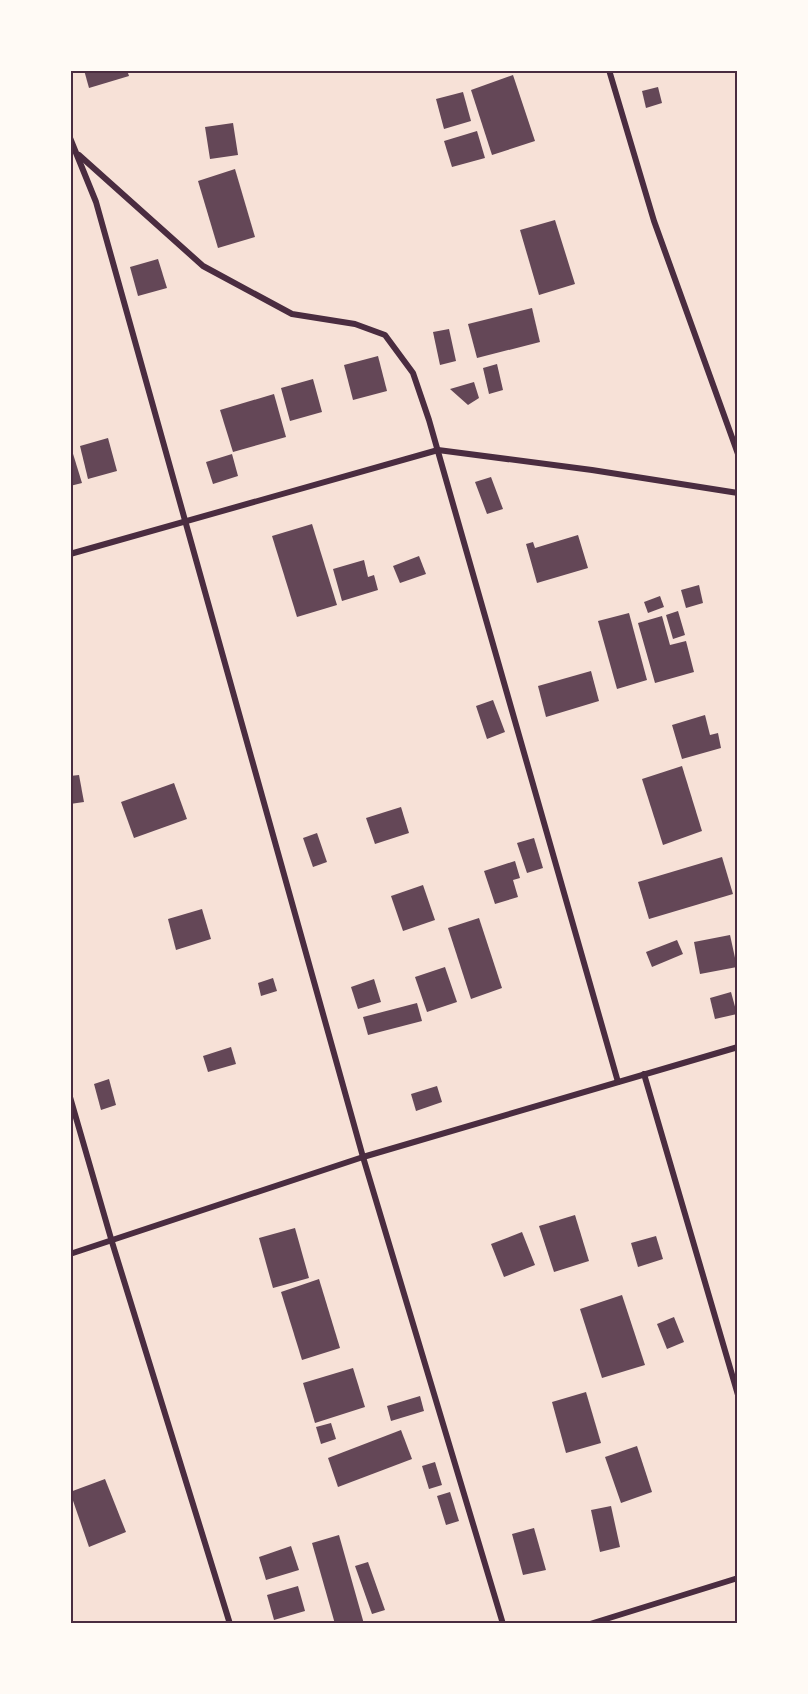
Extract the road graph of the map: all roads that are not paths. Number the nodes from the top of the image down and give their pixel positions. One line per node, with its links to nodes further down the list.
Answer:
1 (609, 70): 5 (street)
2 (70, 138): 3 (street)
3 (77, 154): 4 (street); 7 (street)
4 (438, 450): 6 (street); 7 (street); 11 (street)
5 (738, 454)
6 (738, 493)
7 (185, 520): 8 (street); 13 (street)
8 (70, 554)
9 (738, 1047): 10 (street)
10 (644, 1074): 11 (street); 16 (street)
11 (618, 1082): 13 (street)
12 (70, 1097): 14 (street)
13 (363, 1157): 14 (street); 19 (street)
14 (112, 1242): 15 (street); 18 (street)
15 (70, 1254)
16 (738, 1395)
17 (738, 1578): 20 (street)
18 (230, 1623)
19 (503, 1623)
20 (591, 1623)

